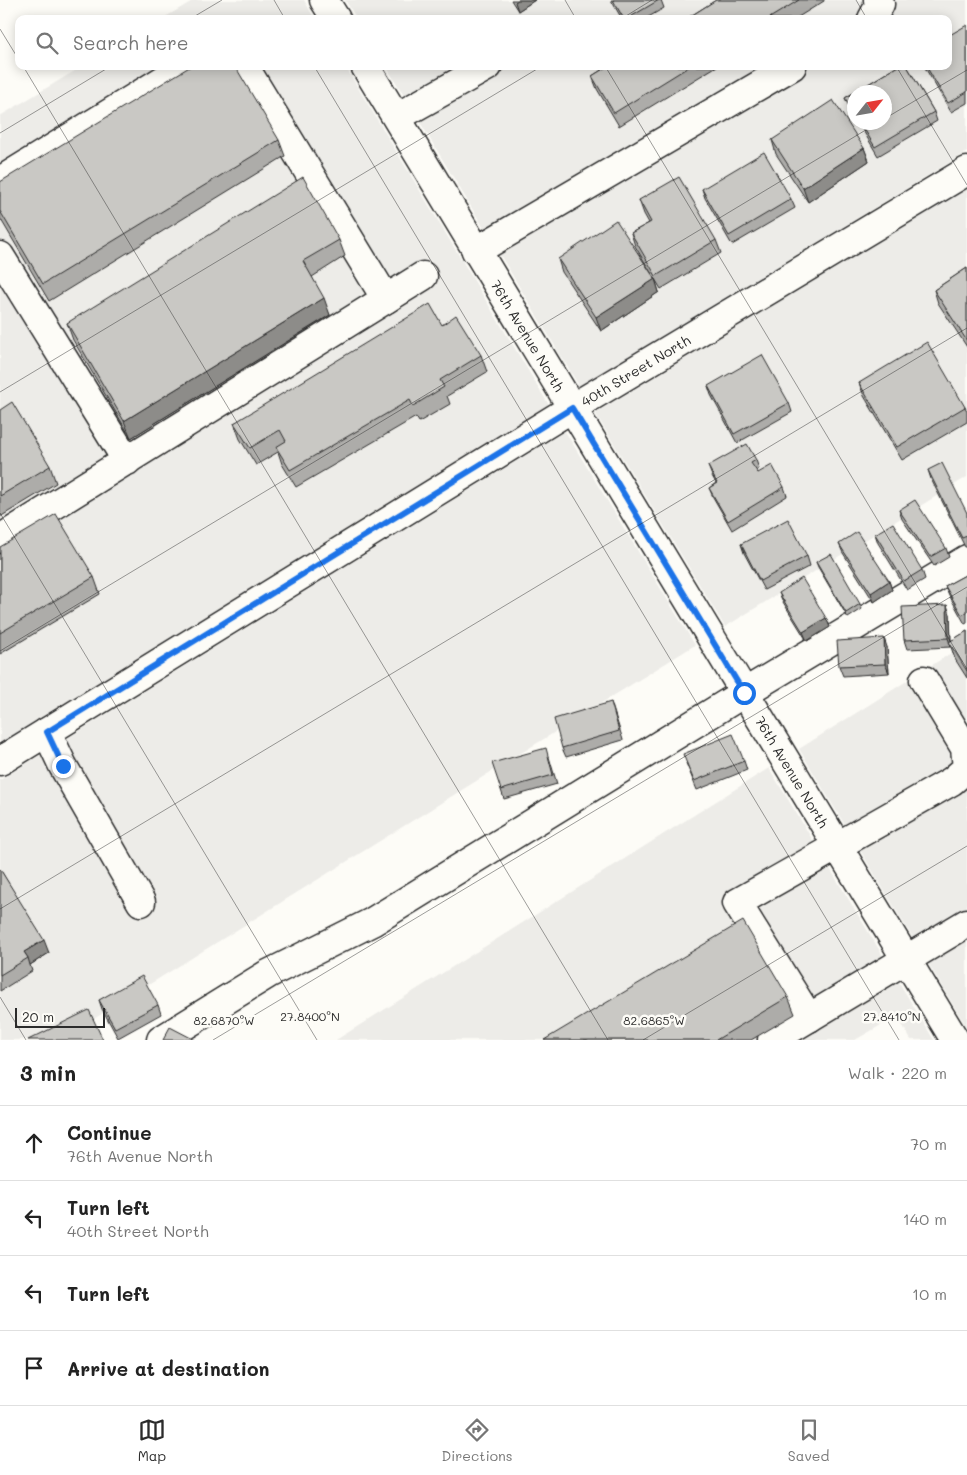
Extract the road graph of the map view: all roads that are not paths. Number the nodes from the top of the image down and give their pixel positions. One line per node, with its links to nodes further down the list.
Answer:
1 (324, 0): 3 (street)
2 (878, 0): 4 (street)
3 (333, 15)
4 (874, 15)
5 (179, 70): 12 (street)
6 (246, 70): 16 (street)
7 (368, 70): 10 (street, 76th Avenue North)
8 (481, 70): 10 (street)
9 (785, 70): 13 (street)
10 (397, 117): 13 (street, 76th Avenue North)
11 (967, 170): 17 (street, 40th Street North)
12 (0, 180)
13 (476, 251): 17 (street, 76th Avenue North)
14 (0, 256): 18 (street)
15 (423, 276): 16 (street)
16 (386, 300): 18 (street)
17 (572, 408): 22 (street, 76th Avenue North); 23 (street, 40th Street North)
18 (127, 460): 19 (street)
19 (0, 540)
20 (967, 559): 22 (street)
21 (924, 680): 25 (street)
22 (744, 693): 25 (street, 76th Avenue North); 30 (street)
23 (47, 732): 24 (street, 40th Street North); 26 (street)
24 (0, 761)
25 (837, 846): 28 (street, 76th Avenue North); 29 (street)
26 (141, 902)
27 (967, 922): 28 (street)
28 (905, 959): 29 (street); 32 (street, 76th Avenue North)
29 (809, 1018): 31 (street)
30 (161, 1040)
31 (772, 1040)
32 (954, 1040)

